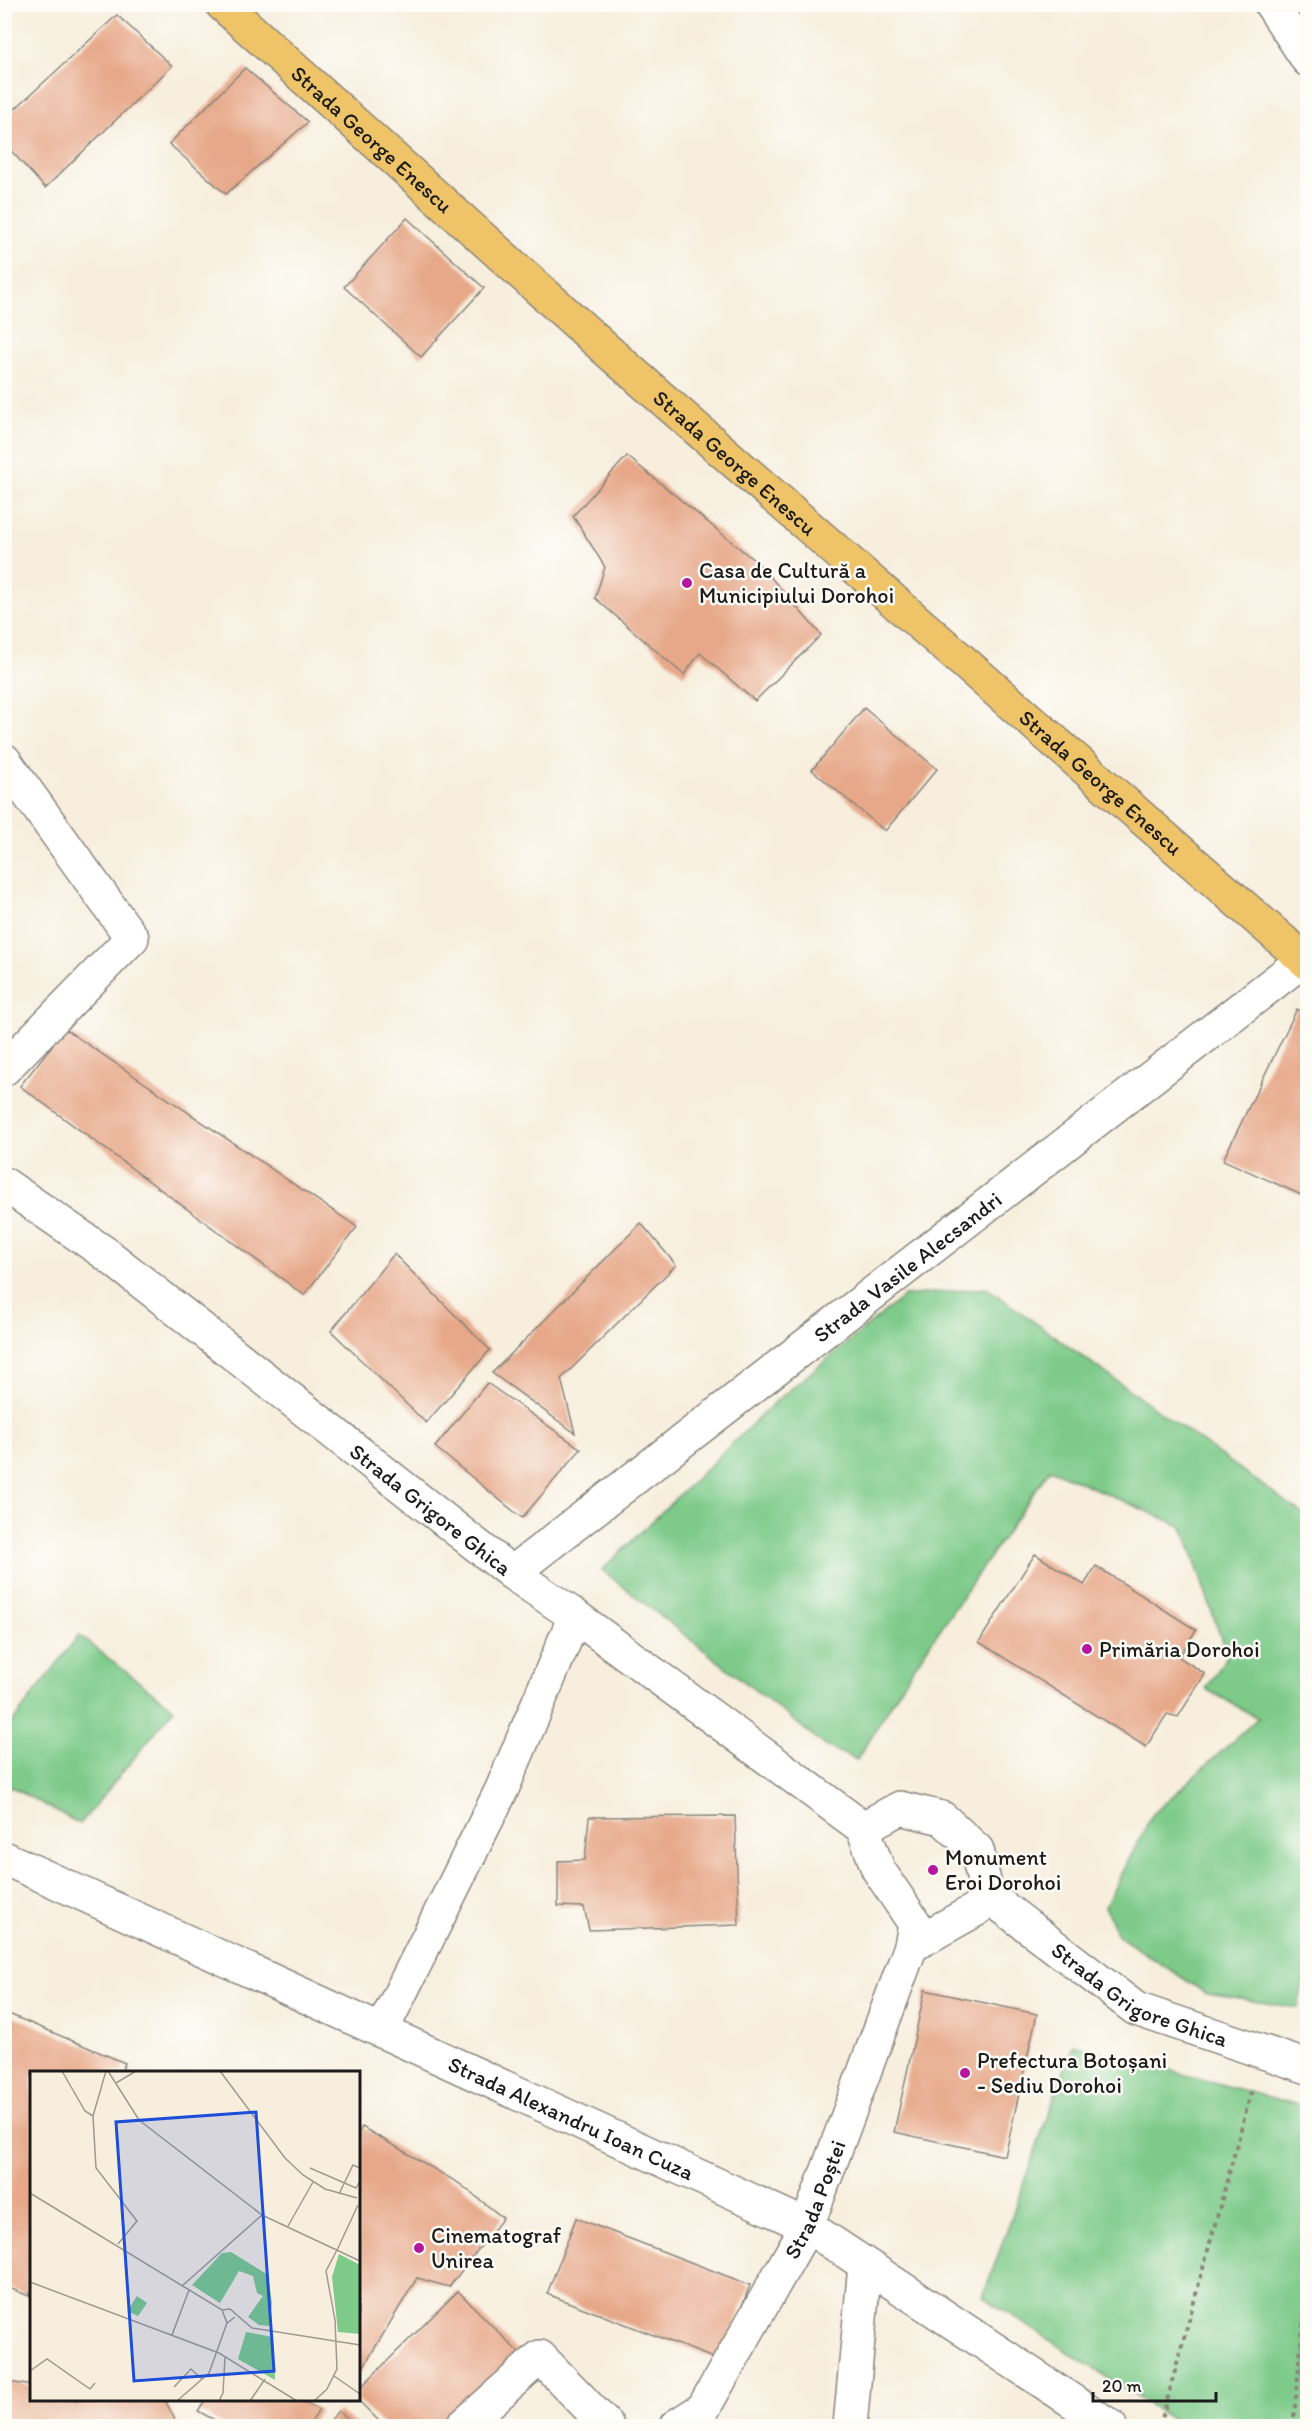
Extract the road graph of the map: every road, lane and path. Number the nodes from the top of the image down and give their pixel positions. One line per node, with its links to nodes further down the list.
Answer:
1 (222, 4): 5 (main road, Strada George Enescu)
2 (1271, 4): 3 (street)
3 (1308, 60)
4 (4, 760): 6 (street)
5 (1305, 962): 8 (street, Strada Vasile Alecsandri)
6 (4, 1069)
7 (4, 1184): 8 (street, Strada Grigore Ghica)
8 (512, 1574): 9 (street, Strada Grigore Ghica)
9 (575, 1616): 10 (street, Strada Grigore Ghica); 14 (street)
10 (863, 1828): 12 (street); 13 (street)
11 (4, 1858): 14 (street, Strada Alexandru Ioan Cuza)
12 (987, 1895): 13 (street); 15 (street, Strada Grigore Ghica)
13 (911, 1946): 17 (street, Strada Poștei)
14 (382, 2030): 17 (street, Strada Alexandru Ioan Cuza)
15 (1262, 2051): 16 (street, Strada Grigore Ghica); 25 (path)
16 (1308, 2067)
17 (807, 2226): 18 (street, Strada Alexandru Ioan Cuza); 22 (street, Strada Poștei)
18 (865, 2265): 23 (street); 24 (street, Strada Alexandru Ioan Cuza)
19 (1308, 2277): 26 (path)
20 (463, 2427): 21 (street)
21 (607, 2427)
22 (676, 2427)
23 (850, 2427)
24 (1110, 2427)
25 (1160, 2427)
26 (1293, 2427)

